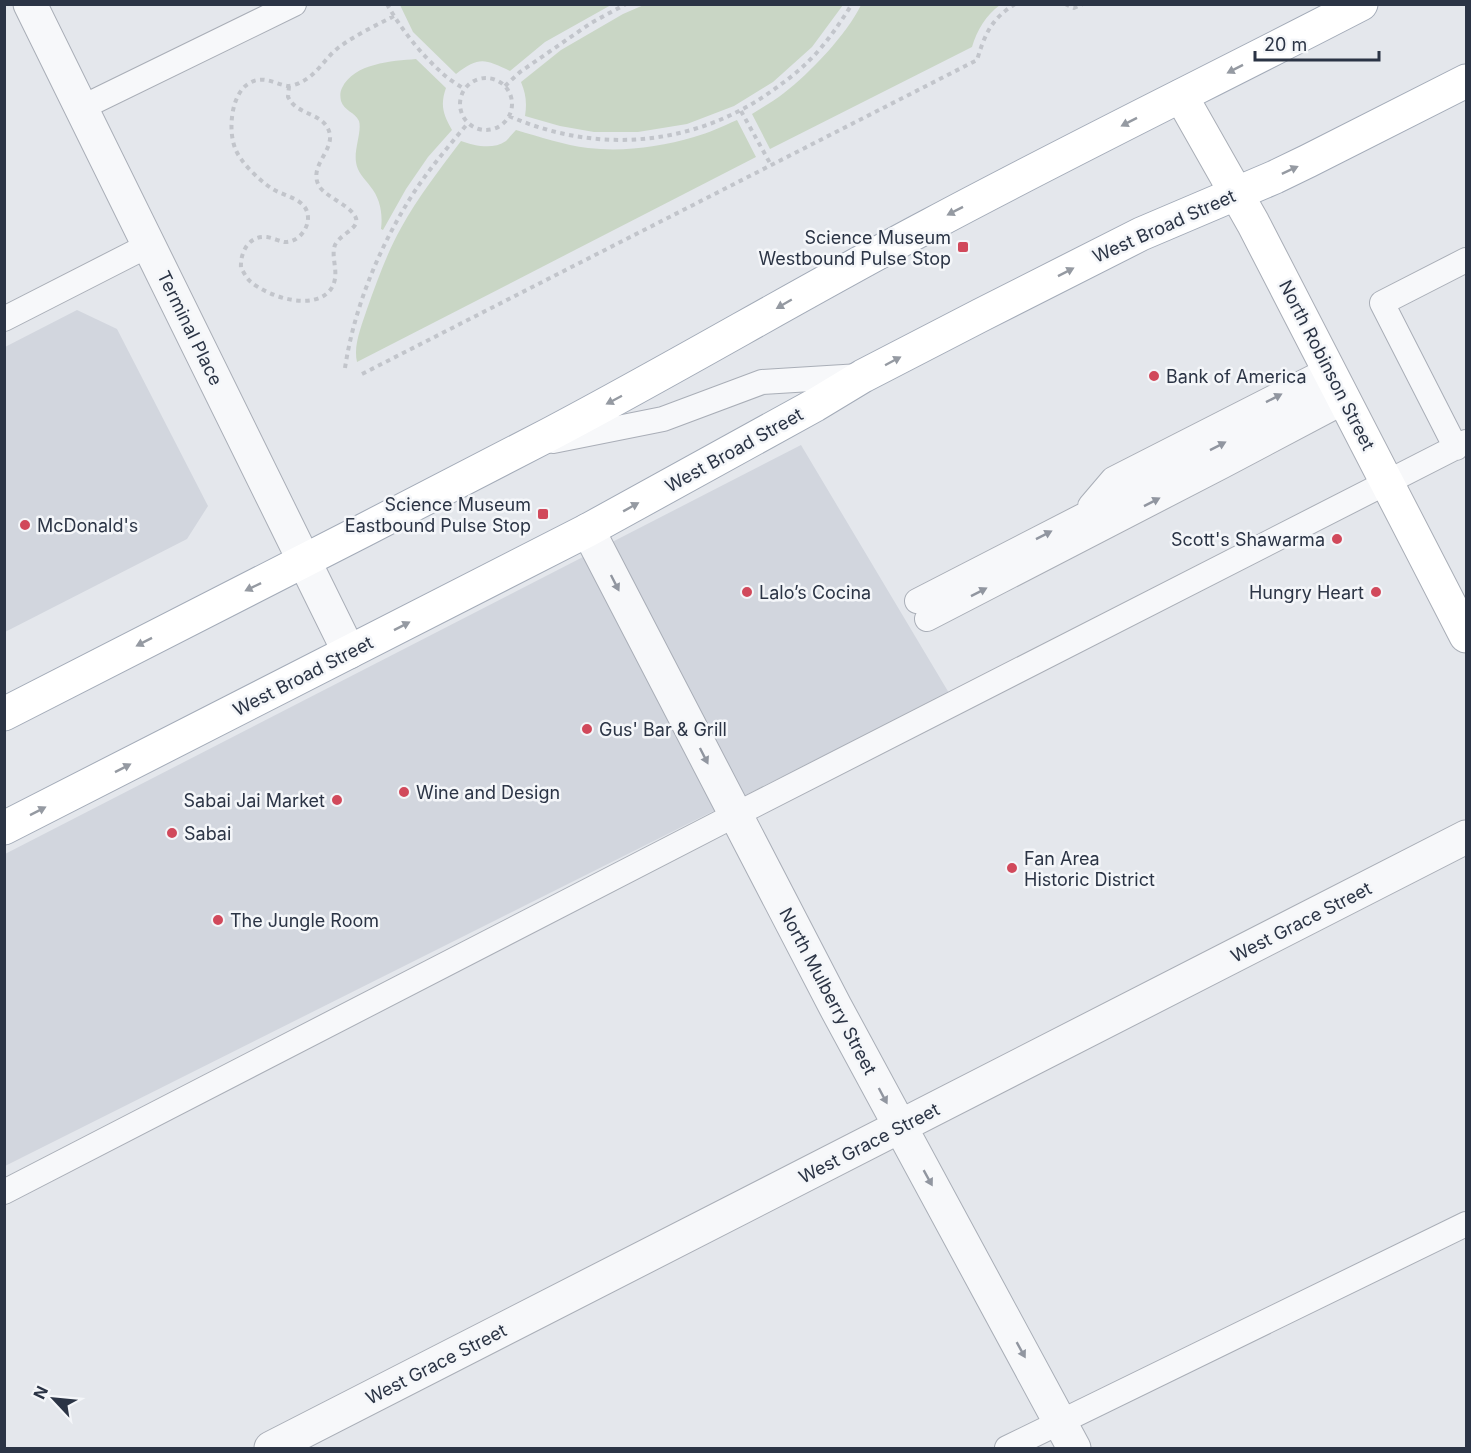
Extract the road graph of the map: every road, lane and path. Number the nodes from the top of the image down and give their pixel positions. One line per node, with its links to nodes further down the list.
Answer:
1 (30, 4): 16 (street, Terminal Place)
2 (294, 4): 16 (lane)
3 (387, 4): 10 (path)
4 (626, 4): 13 (path)
5 (852, 4): 17 (path)
6 (1015, 4): 20 (path)
7 (1065, 4): 8 (path)
8 (1083, 4)
9 (1361, 4): 15 (main road, one-way to 15)
10 (394, 16): 12 (path); 14 (path)
11 (1467, 81): 21 (main road, West Broad Street, one-way to 11)
12 (289, 86): 12 (path)
13 (505, 86): 14 (path); 18 (path)
14 (464, 89): 19 (path)
15 (1181, 96): 21 (main road, North Robinson Street); 30 (main road, one-way to 30)
16 (81, 108): 22 (street, Terminal Place)
17 (741, 111): 18 (path); 20 (path)
18 (509, 117): 19 (path)
19 (468, 123): 25 (path)
20 (771, 165): 26 (path)
21 (1236, 193): 27 (main road, West Broad Street, one-way to 21); 28 (main road, North Robinson Street)
22 (149, 245): 24 (lane); 33 (street, Terminal Place)
23 (1467, 260): 29 (lane)
24 (4, 319)
25 (345, 368)
26 (362, 374)
27 (863, 376): 30 (lane); 32 (main road, West Broad Street, one-way to 27)
28 (1337, 385): 28 (lane); 31 (main road, North Robinson Street)
29 (1461, 445): 31 (lane)
30 (525, 446): 33 (main road)
31 (1388, 482): 34 (main road, North Robinson Street); 37 (lane)
32 (588, 530): 35 (main road, West Broad Street, one-way to 32); 37 (street, North Mulberry Street, one-way to 37)
33 (304, 561): 35 (street, Terminal Place); 36 (main road, one-way to 36)
34 (1467, 636)
35 (350, 652): 38 (main road, West Broad Street, one-way to 35)
36 (4, 714)
37 (735, 815): 40 (street, North Mulberry Street, one-way to 40); 41 (lane)
38 (4, 828)
39 (1467, 837): 40 (street, West Grace Street)
40 (900, 1127): 43 (street, North Mulberry Street, one-way to 43); 44 (street, West Grace Street)
41 (4, 1192)
42 (1467, 1224): 43 (lane)
43 (1067, 1436): 45 (lane)
44 (271, 1449)
45 (1007, 1449)

